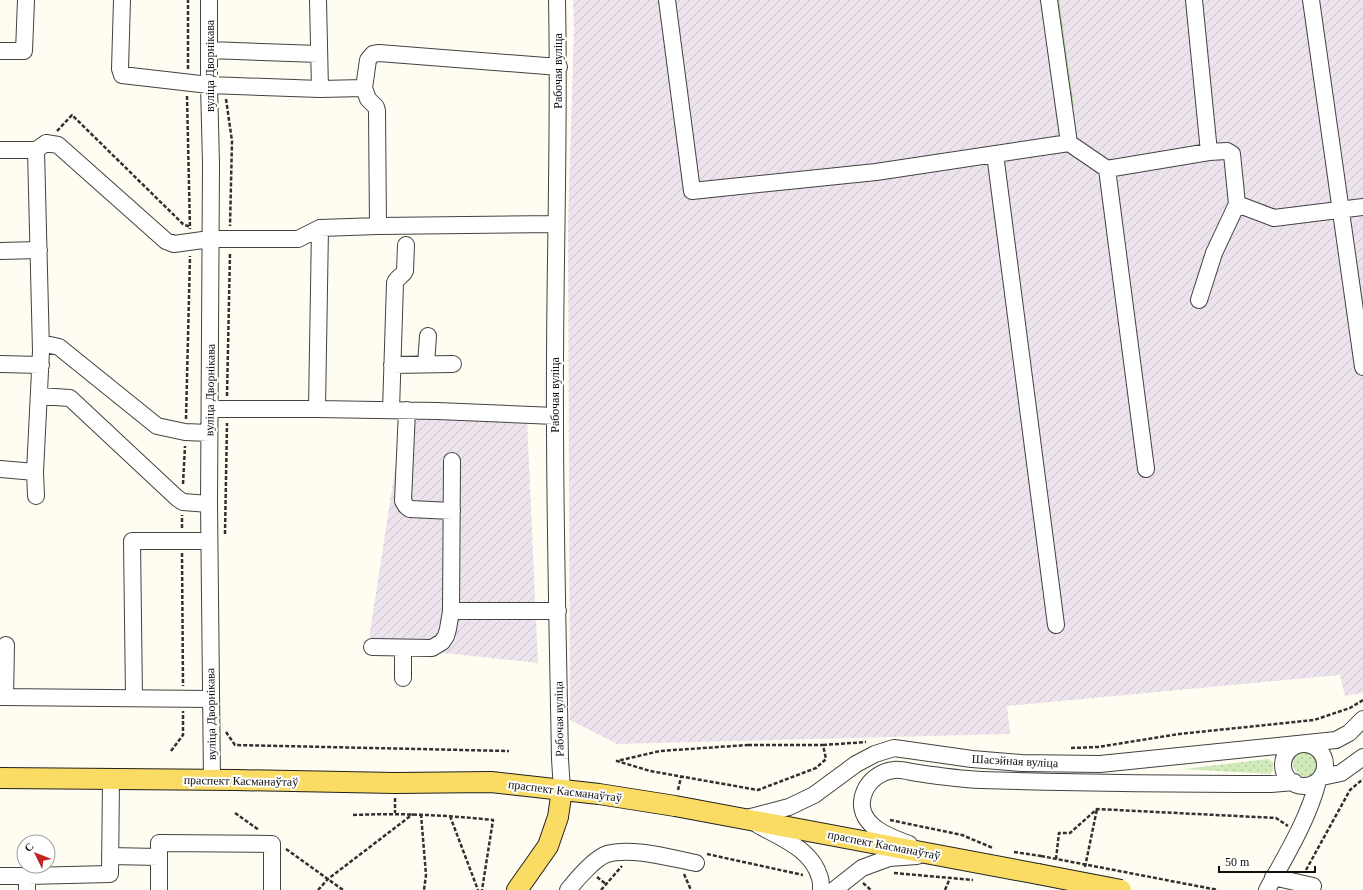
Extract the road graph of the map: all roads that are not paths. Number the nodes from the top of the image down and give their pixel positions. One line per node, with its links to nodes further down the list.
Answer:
1 (26, 0): 11 (street)
2 (122, 0): 14 (street)
3 (209, 0): 10 (street, вуліца Дворнікава)
4 (318, 0): 12 (street)
5 (557, 0): 13 (street, Рабочая вуліца)
6 (667, 0): 21 (street)
7 (1049, 0): 17 (street)
8 (1194, 0): 20 (street)
9 (1311, 0): 25 (street)
10 (209, 50): 12 (street); 14 (street, вуліца Дворнікава)
11 (0, 51)
12 (319, 54): 16 (street)
13 (559, 67): 15 (street); 26 (street, Рабочая вуліца)
14 (209, 85): 16 (street); 29 (street, вуліца Дворнікава)
15 (364, 88): 16 (street); 27 (street)
16 (320, 89)
17 (1069, 143): 21 (street); 22 (street)
18 (41, 146): 19 (street); 29 (street); 31 (street)
19 (0, 150)
20 (1209, 152): 22 (street); 23 (street)
21 (995, 154): 59 (street)
22 (1107, 169): 51 (street)
23 (1237, 204): 25 (street); 33 (street)
24 (1363, 207): 25 (street)
25 (1340, 209): 41 (street)
26 (556, 224): 27 (street); 47 (street, Рабочая вуліца)
27 (378, 226): 28 (street)
28 (320, 228): 29 (street); 43 (street)
29 (210, 233): 44 (street, вуліца Дворнікава)
30 (406, 244): 39 (street)
31 (39, 250): 32 (street); 35 (street)
32 (0, 251)
33 (1199, 300)
34 (428, 336): 37 (street)
35 (41, 343): 40 (street); 48 (street)
36 (0, 364): 40 (street)
37 (426, 364): 38 (street); 39 (street)
38 (453, 364)
39 (392, 365): 45 (street)
40 (40, 366): 42 (street)
41 (1363, 367)
42 (39, 396): 52 (street); 54 (street)
43 (316, 408): 44 (street); 45 (street)
44 (210, 409): 48 (street, вуліца Дворнікава)
45 (391, 410): 46 (street)
46 (407, 410): 47 (street); 55 (street)
47 (555, 416): 58 (street, Рабочая вуліца)
48 (209, 433): 54 (street, вуліца Дворнікава)
49 (452, 462): 55 (street)
50 (0, 469): 52 (street)
51 (1146, 469)
52 (35, 472): 53 (street)
53 (36, 496)
54 (209, 504): 56 (street, вуліца Дворнікава)
55 (452, 511): 57 (street)
56 (209, 541): 65 (street); 66 (street, вуліца Дворнікава)
57 (451, 611): 58 (street); 62 (street)
58 (558, 611): 75 (street, Рабочая вуліца)
59 (1056, 625)
60 (6, 645): 64 (street)
61 (372, 648): 62 (street)
62 (403, 648): 63 (street)
63 (403, 678)
64 (3, 697): 65 (street)
65 (134, 698): 66 (street)
66 (211, 699): 73 (street, вуліца Дворнікава)
67 (1363, 719): 68 (street, Шасэйная вуліца)
68 (1302, 743): 71 (street); 74 (street, Шасэйная вуліца); 76 (street, Шасэйная вуліца)
69 (1363, 757): 71 (street, Шасэйная вуліца)
70 (0, 778): 72 (main road, праспект Касманаўтаў)
71 (1320, 779): 74 (street, Шасэйная вуліца); 77 (street)
72 (111, 780): 73 (main road, праспект Касманаўтаў); 79 (street)
73 (212, 781): 75 (main road, праспект Касманаўтаў)
74 (1298, 784): 77 (street); 78 (street, Шасэйная вуліца)
75 (562, 790): 76 (main road, праспект Касманаўтаў); 88 (main road)
76 (746, 818): 78 (main road, праспект Касманаўтаў); 90 (street)
77 (1296, 826): 84 (street)
78 (935, 855): 91 (street); 92 (main road, праспект Касманаўтаў, bridge)
79 (110, 856): 80 (street); 83 (street)
80 (159, 857): 86 (street); 87 (street)
81 (700, 858): 89 (street)
82 (0, 876): 83 (street)
83 (27, 883)
84 (1270, 884): 85 (street)
85 (1306, 884)
86 (159, 890)
87 (272, 890)
88 (517, 890)
89 (568, 890)
90 (821, 890)
91 (834, 890)
92 (1121, 890)

